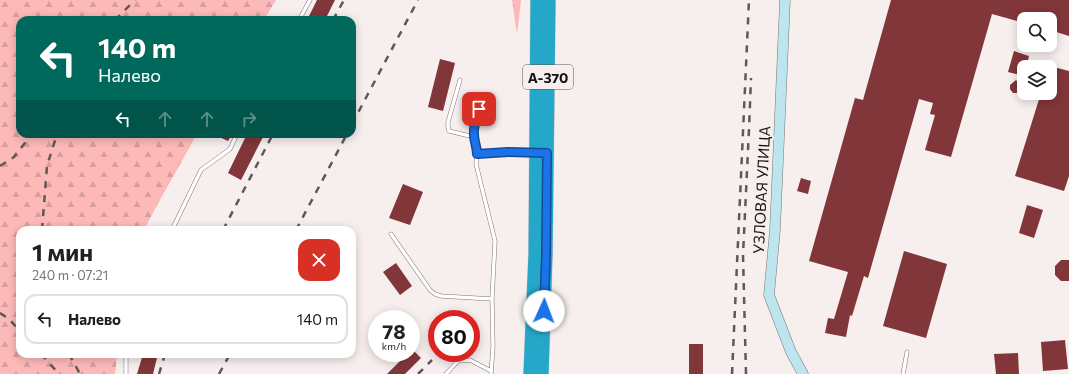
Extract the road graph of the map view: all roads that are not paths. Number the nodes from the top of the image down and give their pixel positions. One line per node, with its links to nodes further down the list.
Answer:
1 (310, 0): 5 (lane)
2 (537, 0): 10 (highway, А-370)
3 (549, 0): 10 (highway, А-370)
4 (785, 0): 22 (street, УЗЛОВАЯ УЛИЦА)
5 (301, 16)
6 (460, 80): 8 (lane)
7 (479, 109): 8 (lane)
8 (474, 137): 11 (lane)
9 (236, 138): 12 (lane)
10 (541, 153): 11 (lane); 20 (highway, А-370); 21 (highway, А-370)
11 (477, 154): 14 (lane)
12 (174, 226)
13 (391, 234): 14 (lane)
14 (492, 299): 17 (lane)
15 (907, 352): 23 (lane)
16 (126, 358): 18 (lane)
17 (491, 372): 19 (lane)
18 (126, 374)
19 (446, 374)
20 (530, 374)
21 (542, 374)
22 (803, 374)
23 (903, 374)

